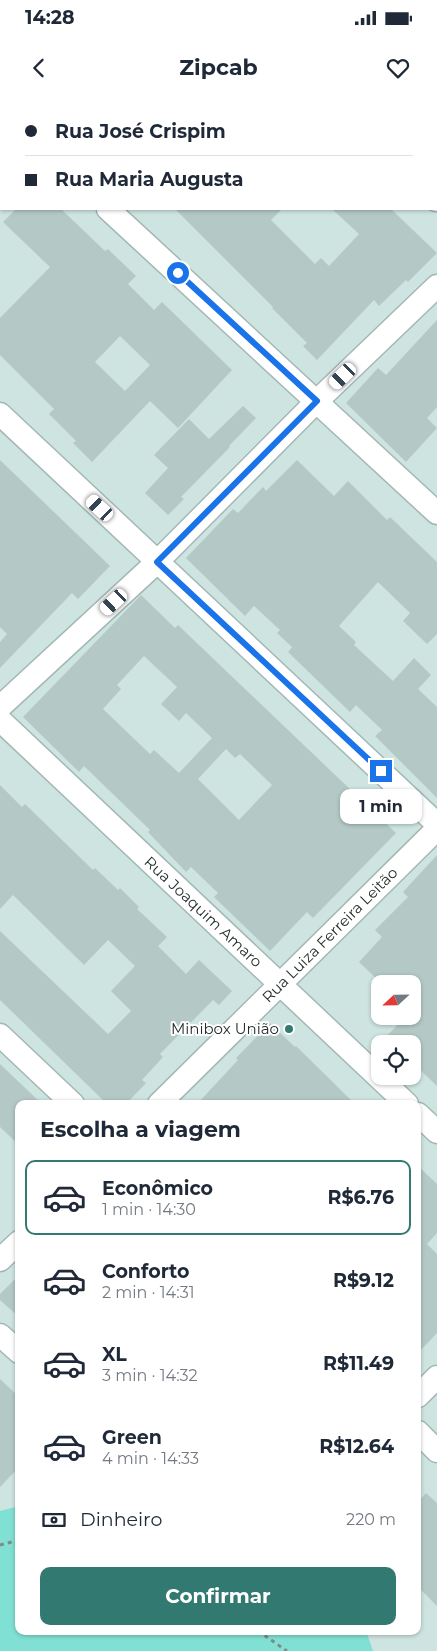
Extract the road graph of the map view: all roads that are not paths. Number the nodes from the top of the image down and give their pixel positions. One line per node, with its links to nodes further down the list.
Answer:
1 (109, 210): 3 (street)
2 (437, 286): 3 (street)
3 (317, 401): 5 (street); 6 (street)
4 (0, 414): 6 (street)
5 (437, 513)
6 (157, 562): 7 (street); 9 (street)
7 (0, 707)
8 (0, 720): 11 (street, Rua Joaquim Amaro)
9 (437, 824)
10 (437, 830): 11 (street, Rua Luiza Ferreira Leitão)
11 (280, 985): 14 (street, Rua Luiza Ferreira Leitão); 15 (street, Rua Joaquim Amaro)
12 (0, 1035): 13 (street)
13 (69, 1100)
14 (163, 1100)
15 (402, 1100)
16 (421, 1117): 17 (street)
17 (437, 1132)
18 (15, 1246): 19 (street)
19 (0, 1260)
20 (0, 1335): 21 (street)
21 (15, 1348)
22 (437, 1377): 23 (street)
23 (421, 1393)
24 (421, 1435): 25 (street)
25 (437, 1451)

